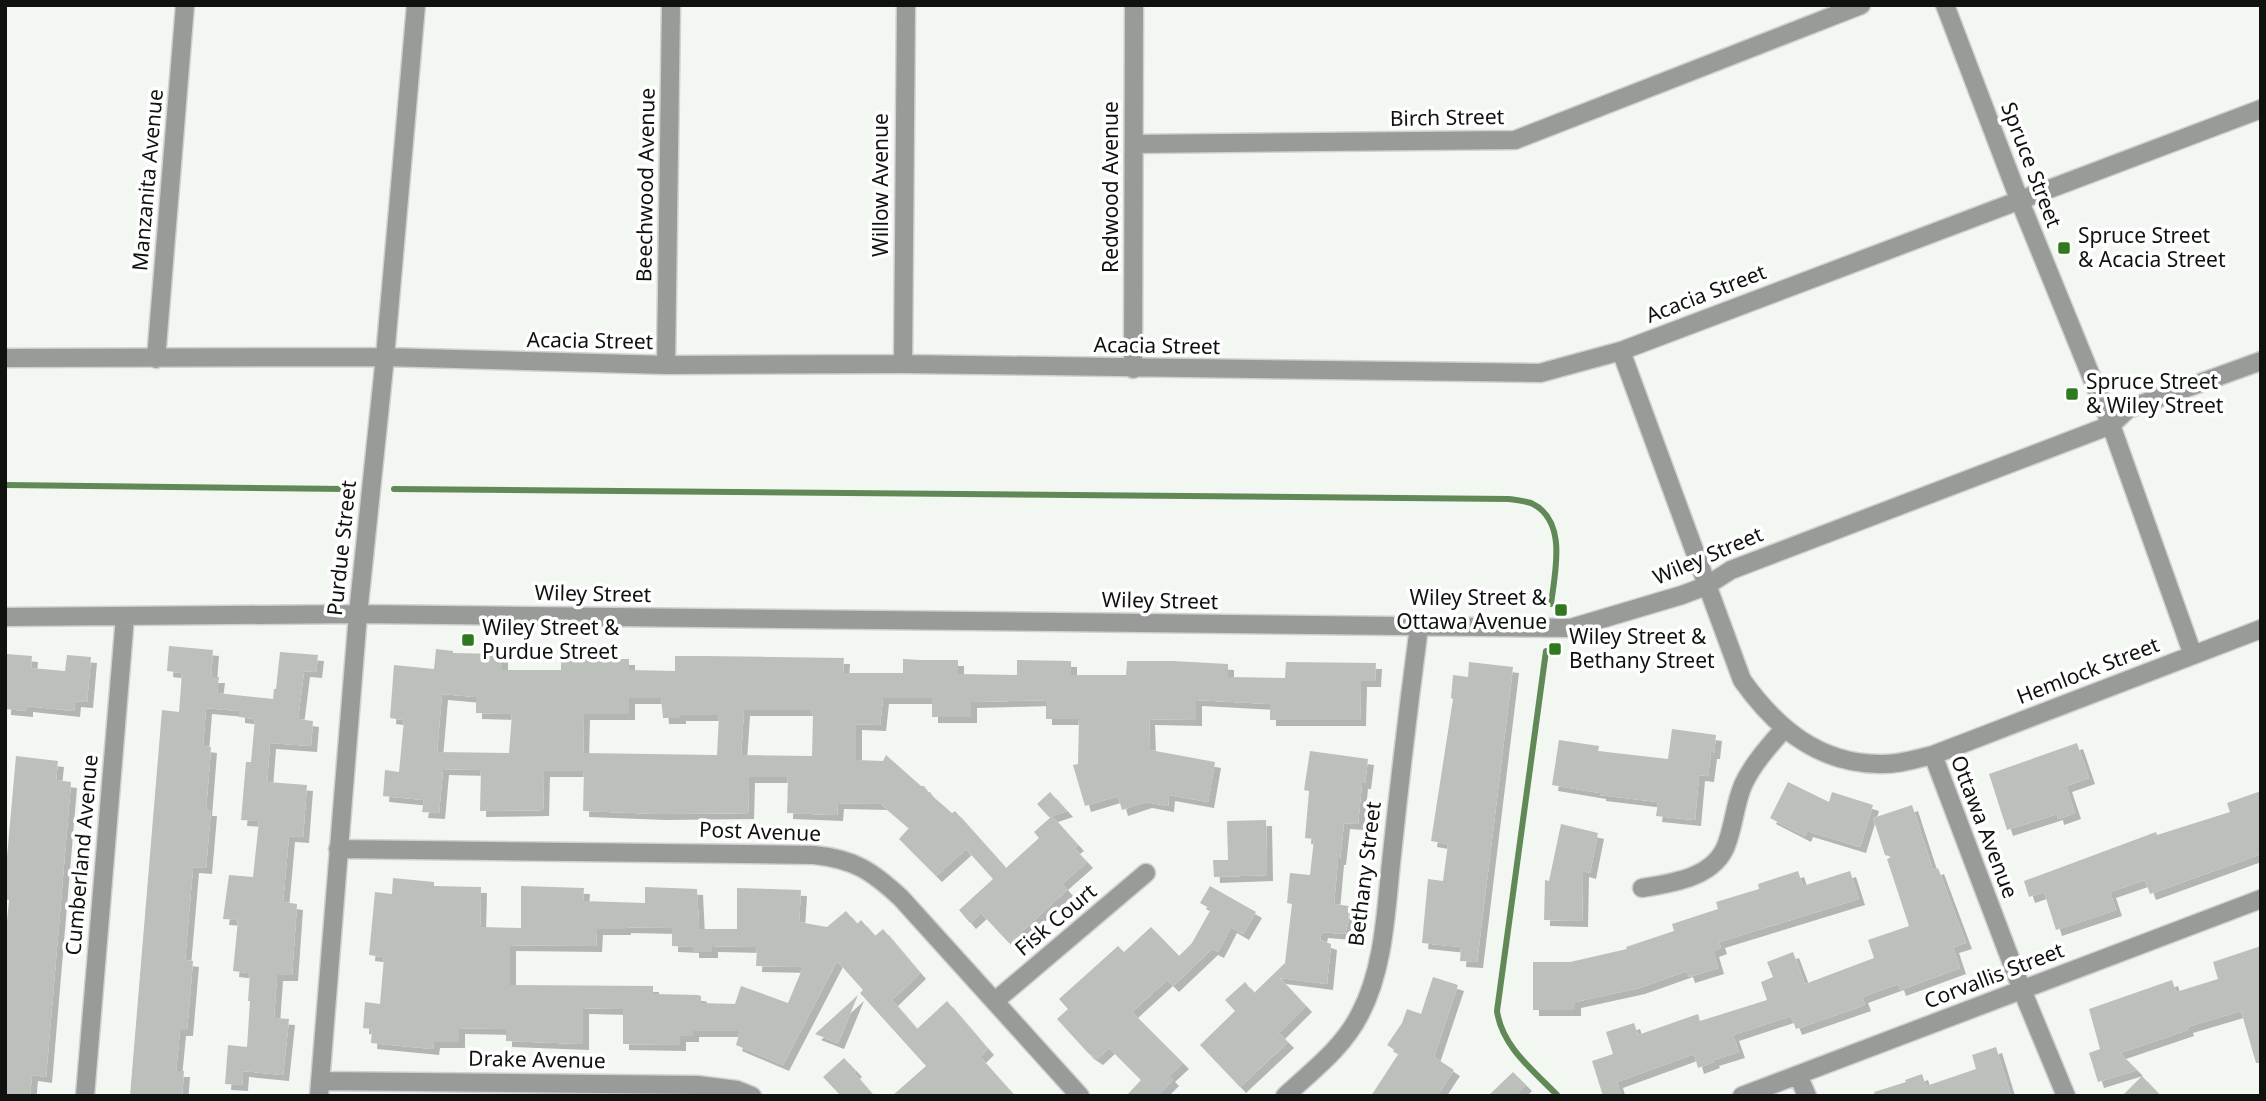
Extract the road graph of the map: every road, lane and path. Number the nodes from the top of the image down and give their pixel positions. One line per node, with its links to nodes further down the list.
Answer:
1 (185, 5): 14 (street, Manzanita Avenue)
2 (416, 5): 12 (street, Purdue Street)
3 (671, 5): 17 (street, Beechwood Avenue)
4 (906, 5): 16 (street, Willow Avenue)
5 (1134, 5): 9 (street, Redwood Avenue)
6 (1861, 5): 9 (street, Birch Street)
7 (1945, 5): 10 (street, Spruce Street)
8 (2261, 109): 10 (street, Acacia Street)
9 (1134, 144): 18 (street, Redwood Avenue)
10 (2019, 199): 11 (street, Acacia Street); 19 (street, Spruce Street)
11 (1622, 351): 18 (street, Acacia Street); 20 (street, Ottawa Avenue)
12 (385, 357): 14 (street, Acacia Street); 17 (street, Acacia Street); 21 (street, Purdue Street)
13 (5, 358): 14 (street, Acacia Street)
14 (156, 359)
15 (2261, 361): 19 (street, Wiley Street)
16 (903, 364): 17 (street, Acacia Street); 18 (street, Acacia Street)
17 (666, 365)
18 (1133, 369)
19 (2111, 425): 20 (street, Wiley Street); 26 (street, Spruce Street)
20 (1706, 586): 24 (street, Wiley Street); 27 (street, Ottawa Avenue)
21 (358, 614): 23 (street, Wiley Street); 24 (street, Wiley Street); 29 (street, Purdue Street)
22 (5, 617): 23 (street, Wiley Street)
23 (125, 617): 37 (street, Cumberland Avenue)
24 (1419, 627): 40 (street, Bethany Street)
25 (2261, 629): 26 (street, Hemlock Street)
26 (2193, 655): 28 (street, Hemlock Street)
27 (1784, 729): 28 (street, Ottawa Avenue); 31 (street)
28 (1933, 755): 33 (street, Ottawa Avenue)
29 (338, 849): 34 (street, Post Avenue); 36 (street, Purdue Street)
30 (1146, 873): 34 (street, Fisk Court)
31 (1642, 888)
32 (2261, 899): 33 (street, Corvallis Street)
33 (2022, 990): 35 (street, Corvallis Street); 43 (street, Ottawa Avenue)
34 (995, 1001): 39 (street, Post Avenue)
35 (1798, 1075): 41 (street, Corvallis Street); 42 (street)
36 (320, 1088): 38 (street, Drake Avenue)
37 (85, 1096)
38 (752, 1096)
39 (1080, 1096)
40 (1285, 1096)
41 (1742, 1096)
42 (1807, 1096)
43 (2066, 1096)

